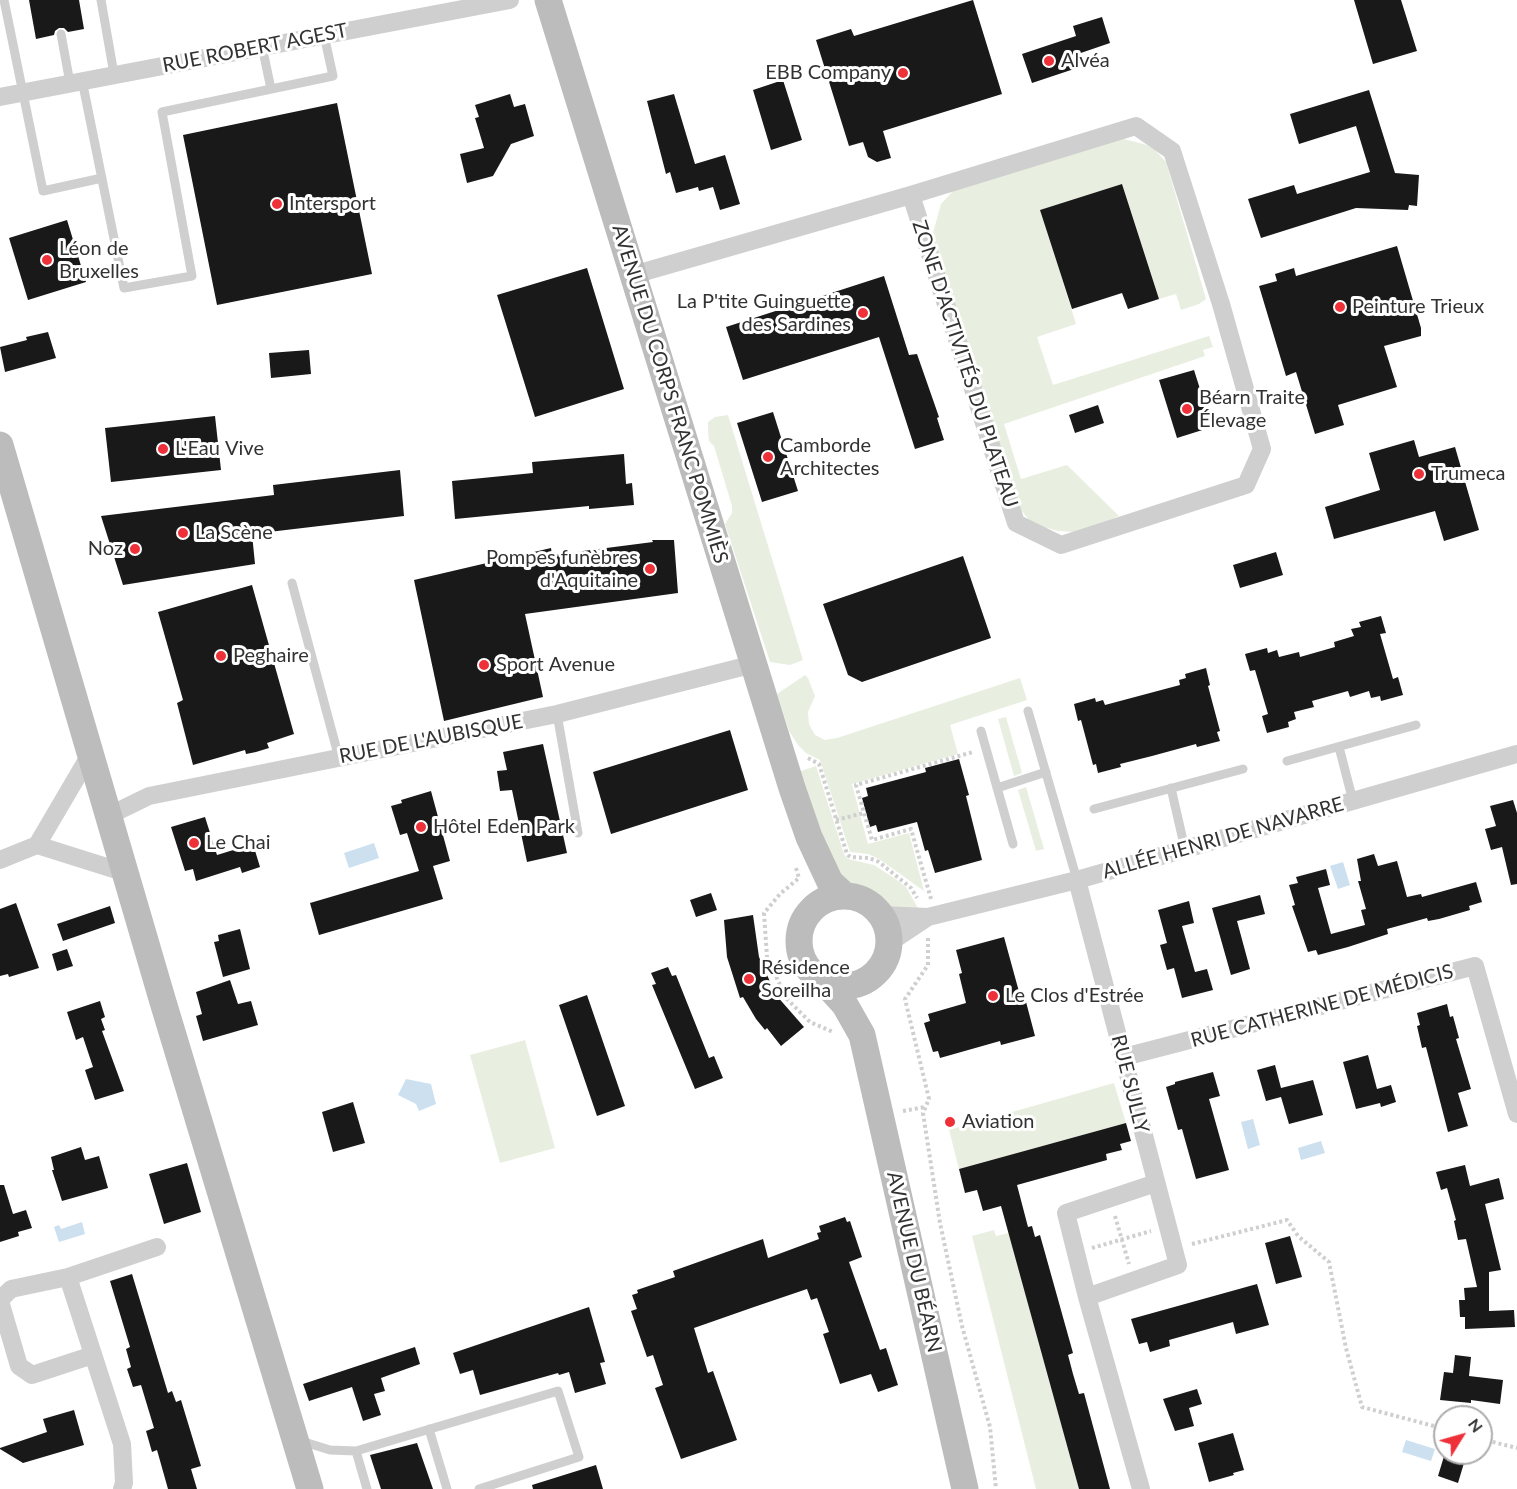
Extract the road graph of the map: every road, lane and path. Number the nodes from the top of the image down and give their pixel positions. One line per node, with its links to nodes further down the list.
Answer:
1 (4, 0): 11 (lane)
2 (101, 0): 8 (lane)
3 (510, 0): 6 (street, RUE ROBERT AGEST)
4 (548, 0): 15 (street, AVENUE DU CORPS FRANC POMMIÈS)
5 (61, 33): 9 (lane)
6 (324, 35): 7 (street, RUE ROBERT AGEST); 10 (lane)
7 (262, 46): 8 (street, RUE ROBERT AGEST); 10 (lane)
8 (114, 74): 9 (street, RUE ROBERT AGEST)
9 (76, 81): 11 (street, RUE ROBERT AGEST); 13 (lane)
10 (271, 89): 13 (lane)
11 (23, 92): 12 (street, RUE ROBERT AGEST); 13 (lane)
12 (0, 97)
13 (102, 178)
14 (911, 195): 14 (street, ZONE D'ACTIVITÉS DU PLATEAU); 15 (street, ZONE D'ACTIVITÉS DU PLATEAU)
15 (633, 275): 18 (street, AVENUE DU CORPS FRANC POMMIÈS)
16 (0, 445): 25 (street)
17 (291, 583): 28 (lane)
18 (754, 664): 20 (street, RUE DE L'AUBISQUE); 40 (street, AVENUE DU CORPS FRANC POMMIÈS)
19 (1028, 711): 31 (lane)
20 (557, 714): 28 (street, RUE DE L'AUBISQUE); 41 (lane)
21 (1416, 725): 23 (lane)
22 (981, 731): 24 (lane)
23 (1339, 747): 29 (lane); 34 (lane)
24 (986, 749): 32 (lane); 37 (path)
25 (91, 753): 38 (street); 43 (street)
26 (1517, 754): 34 (street, ALLÉE HENRI DE NAVARRE)
27 (802, 755): 35 (path)
28 (339, 758): 38 (street, RUE DE L'AUBISQUE)
29 (1287, 761)
30 (1243, 769): 33 (lane)
31 (1046, 772): 32 (lane); 48 (lane)
32 (997, 788): 42 (lane)
33 (1171, 789): 36 (lane); 44 (lane)
34 (1353, 801): 44 (street, ALLÉE HENRI DE NAVARRE)
35 (832, 808): 39 (path); 40 (path)
36 (1094, 809)
37 (864, 813): 39 (path); 52 (path)
38 (110, 815): 47 (street)
39 (836, 820): 52 (path)
40 (805, 827): 49 (street); 51 (street)
41 (578, 833)
42 (1013, 844)
43 (37, 845): 45 (street); 47 (street)
44 (1185, 849): 48 (street, ALLÉE HENRI DE NAVARRE)
45 (0, 860)
46 (796, 867): 56 (path)
47 (126, 873): 74 (street)
48 (1077, 880): 52 (street, ALLÉE HENRI DE NAVARRE); 57 (street, RUE SULLY)
49 (844, 895): 50 (street); 51 (street)
50 (882, 915): 52 (street, ALLÉE HENRI DE NAVARRE); 53 (street)
51 (806, 916): 55 (street)
52 (932, 917): 53 (street, ALLÉE HENRI DE NAVARRE); 58 (path)
53 (889, 943): 54 (street)
54 (873, 975): 55 (street); 56 (street, AVENUE DU BÉARN)
55 (824, 982): 56 (street, AVENUE DU BÉARN)
56 (850, 1035): 83 (street, AVENUE DU BÉARN)
57 (1124, 1057): 60 (street, RUE CATHERINE DE MÉDICIS); 61 (street, RUE SULLY)
58 (926, 1107): 59 (path); 84 (path)
59 (897, 1113)
60 (1517, 1114)
61 (1156, 1184): 62 (street); 63 (street, RUE SULLY)
62 (1110, 1198): 64 (path); 66 (street)
63 (1168, 1226): 64 (path); 68 (street, RUE SULLY); 72 (path)
64 (1121, 1239): 66 (path); 68 (path)
65 (157, 1247): 67 (street)
66 (1075, 1253): 69 (street)
67 (68, 1277): 70 (street); 71 (street)
68 (1134, 1281): 69 (street, RUE SULLY)
69 (1088, 1297): 85 (street)
70 (0, 1300): 71 (street)
71 (93, 1355): 78 (street)
72 (1433, 1426)
73 (429, 1429): 77 (lane); 81 (lane); 82 (lane)
74 (295, 1439): 77 (lane); 79 (street)
75 (1493, 1442): 76 (path)
76 (1517, 1448)
77 (356, 1450): 80 (lane)
78 (122, 1489)
79 (310, 1489)
80 (367, 1489)
81 (447, 1489)
82 (479, 1489)
83 (965, 1489)
84 (996, 1489)
85 (1141, 1489)

